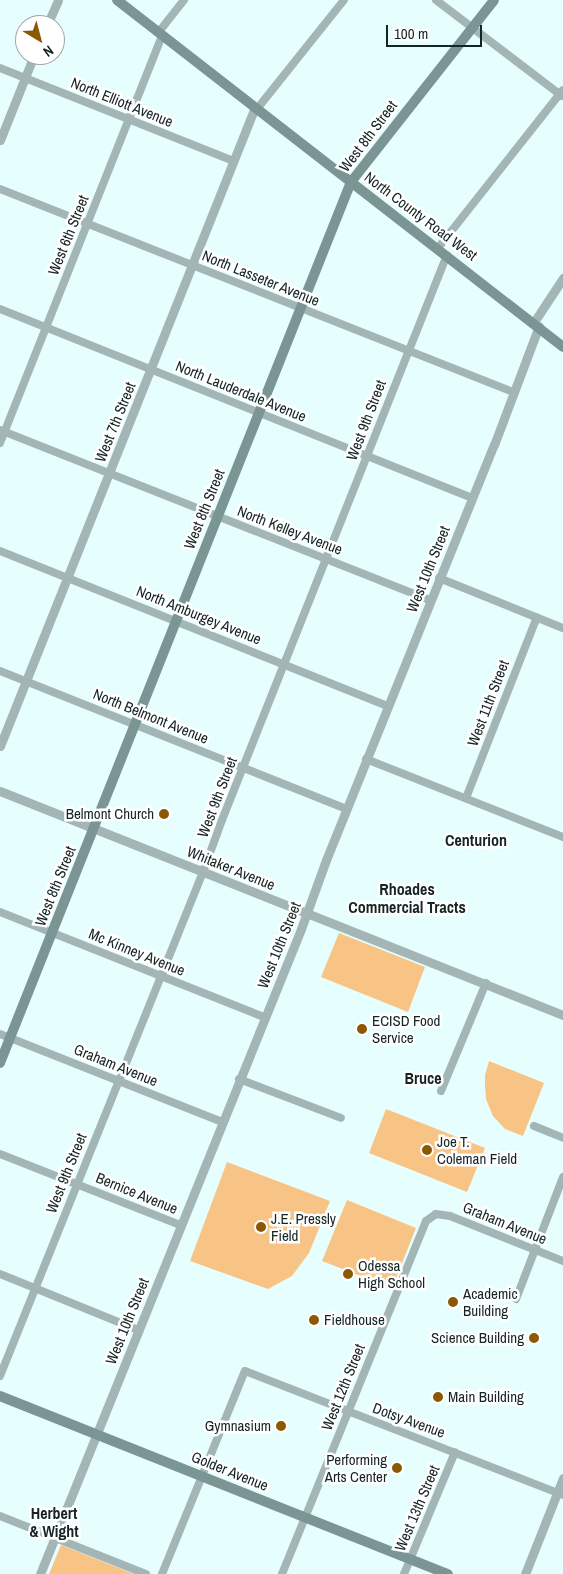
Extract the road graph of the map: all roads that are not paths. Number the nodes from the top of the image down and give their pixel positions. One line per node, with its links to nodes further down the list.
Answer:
1 (58, 0): 7 (street)
2 (118, 0): 9 (main road, North County Road West)
3 (184, 0): 9 (street, West 6th Street)
4 (344, 0): 14 (street, West 7th Street)
5 (436, 0): 8 (street)
6 (494, 0): 8 (main road, West 8th Street)
7 (51, 15)
8 (472, 27): 13 (street); 18 (main road, West 8th Street)
9 (160, 34): 14 (main road, North County Road West); 15 (street, West 6th Street)
10 (30, 65): 12 (street)
11 (0, 68): 12 (street, North Elliott Avenue)
12 (25, 78): 15 (street, North Elliott Avenue); 16 (street)
13 (562, 94): 21 (street, West 9th Street)
14 (256, 108): 17 (street, West 7th Street); 18 (main road, North County Road West)
15 (129, 119): 17 (street, North Elliott Avenue); 20 (street, West 6th Street)
16 (0, 140)
17 (234, 161): 22 (street, West 7th Street)
18 (351, 182): 21 (main road, North County Road West); 24 (main road, West 8th Street)
19 (0, 189): 20 (street, North Lasseter Avenue)
20 (88, 224): 22 (street, North Lasseter Avenue); 27 (street, West 6th Street)
21 (442, 252): 26 (main road, North County Road West); 29 (street, West 9th Street)
22 (192, 265): 24 (street, North Lasseter Avenue); 30 (street, West 7th Street)
23 (563, 278): 26 (street, West 10th Street)
24 (301, 308): 29 (street, North Lasseter Avenue); 32 (main road, West 8th Street)
25 (0, 309): 27 (street, North Lauderdale Avenue)
26 (537, 324): 28 (main road, North County Road West); 31 (street, West 10th Street)
27 (46, 328): 30 (street, North Lauderdale Avenue); 33 (street, West 6th Street)
28 (563, 347)
29 (408, 351): 31 (street, North Lasseter Avenue); 35 (street, West 9th Street)
30 (150, 369): 32 (street, North Lauderdale Avenue); 36 (street, West 7th Street)
31 (512, 392): 37 (street, West 10th Street)
32 (258, 413): 35 (street, North Lauderdale Avenue); 38 (main road, West 8th Street)
33 (2, 431): 34 (street, West 6th Street); 36 (street, North Kelley Avenue)
34 (0, 443)
35 (367, 456): 37 (street, North Lauderdale Avenue); 40 (street, West 9th Street)
36 (109, 474): 38 (street, North Kelley Avenue); 41 (street, West 7th Street)
37 (472, 498): 42 (street, West 10th Street)
38 (217, 517): 40 (street, North Kelley Avenue); 45 (main road, West 8th Street)
39 (0, 551): 41 (street, North Amburgey Avenue)
40 (327, 559): 43 (street, North Kelley Avenue); 47 (street, West 9th Street)
41 (67, 578): 45 (street, North Amburgey Avenue); 49 (street, West 7th Street)
42 (439, 578): 43 (street, West 10th Street); 44 (street)
43 (430, 600): 50 (street, West 10th Street)
44 (537, 617): 46 (street); 56 (street, West 11th Street)
45 (176, 620): 47 (street, North Amburgey Avenue); 51 (main road, West 8th Street)
46 (563, 628)
47 (284, 664): 50 (street, North Amburgey Avenue); 54 (street, West 9th Street)
48 (0, 671): 49 (street, North Belmont Avenue)
49 (26, 682): 51 (street, North Belmont Avenue); 52 (street, West 7th Street)
50 (388, 706): 53 (street, West 10th Street)
51 (135, 724): 54 (street, North Belmont Avenue); 58 (main road, West 8th Street)
52 (0, 746)
53 (366, 759): 56 (street); 57 (street, West 10th Street)
54 (242, 768): 57 (street, North Belmont Avenue); 60 (street, West 9th Street)
55 (0, 791): 58 (street, Whitaker Avenue)
56 (466, 798): 59 (street)
57 (346, 809): 62 (street, West 10th Street)
58 (94, 828): 60 (street, Whitaker Avenue); 63 (main road, West 8th Street)
59 (563, 837)
60 (203, 872): 62 (street, Whitaker Avenue); 64 (street, West 9th Street)
61 (0, 912): 63 (street, Mc Kinney Avenue)
62 (307, 913): 65 (street, Whitaker Avenue); 67 (street, West 10th Street)
63 (52, 933): 64 (street, Mc Kinney Avenue); 68 (main road, West 8th Street)
64 (160, 976): 67 (street, Mc Kinney Avenue); 71 (street, West 9th Street)
65 (486, 983): 66 (street, Whitaker Avenue); 72 (street)
66 (563, 1015)
67 (264, 1017): 70 (street, West 10th Street)
68 (5, 1036): 69 (main road, West 8th Street); 71 (street, Graham Avenue)
69 (0, 1063)
70 (239, 1079): 73 (street); 74 (street, West 10th Street)
71 (118, 1080): 74 (street, Graham Avenue); 79 (street, West 9th Street)
72 (441, 1091)
73 (341, 1118)
74 (222, 1122): 81 (street, West 10th Street)
75 (534, 1126): 76 (street)
76 (563, 1138)
77 (0, 1154): 79 (street, Bernice Avenue)
78 (563, 1177): 82 (street)
79 (76, 1184): 81 (street, Bernice Avenue); 85 (street, West 9th Street)
80 (436, 1214): 82 (street, Graham Avenue); 90 (street, West 12th Street)
81 (180, 1225): 87 (street, West 10th Street)
82 (535, 1250): 83 (street, Graham Avenue); 86 (street)
83 (563, 1261)
84 (0, 1274): 85 (street)
85 (35, 1288): 87 (street); 88 (street, West 9th Street)
86 (516, 1299)
87 (138, 1330): 91 (street, West 10th Street)
88 (0, 1376)
89 (0, 1396): 91 (main road, Golder Avenue)
90 (347, 1412): 92 (street, Dotsy Avenue); 93 (street, Dotsy Avenue); 97 (street, West 12th Street)
91 (97, 1434): 93 (main road, Golder Avenue); 98 (street, West 10th Street)
92 (455, 1452): 95 (street, Dotsy Avenue); 99 (street, West 13th Street)
93 (201, 1476): 97 (main road, Golder Avenue); 102 (street)
94 (563, 1478): 95 (street)
95 (560, 1494): 106 (street)
96 (0, 1516): 98 (street)
97 (304, 1517): 99 (main road, Golder Avenue); 103 (street, West 12th Street)
98 (55, 1538): 100 (street, West 10th Street); 101 (street)
99 (410, 1559): 104 (street, West 13th Street); 105 (main road, Golder Avenue)
100 (40, 1574)
101 (146, 1574)
102 (162, 1574)
103 (282, 1574)
104 (404, 1574)
105 (448, 1574)
106 (525, 1574)

